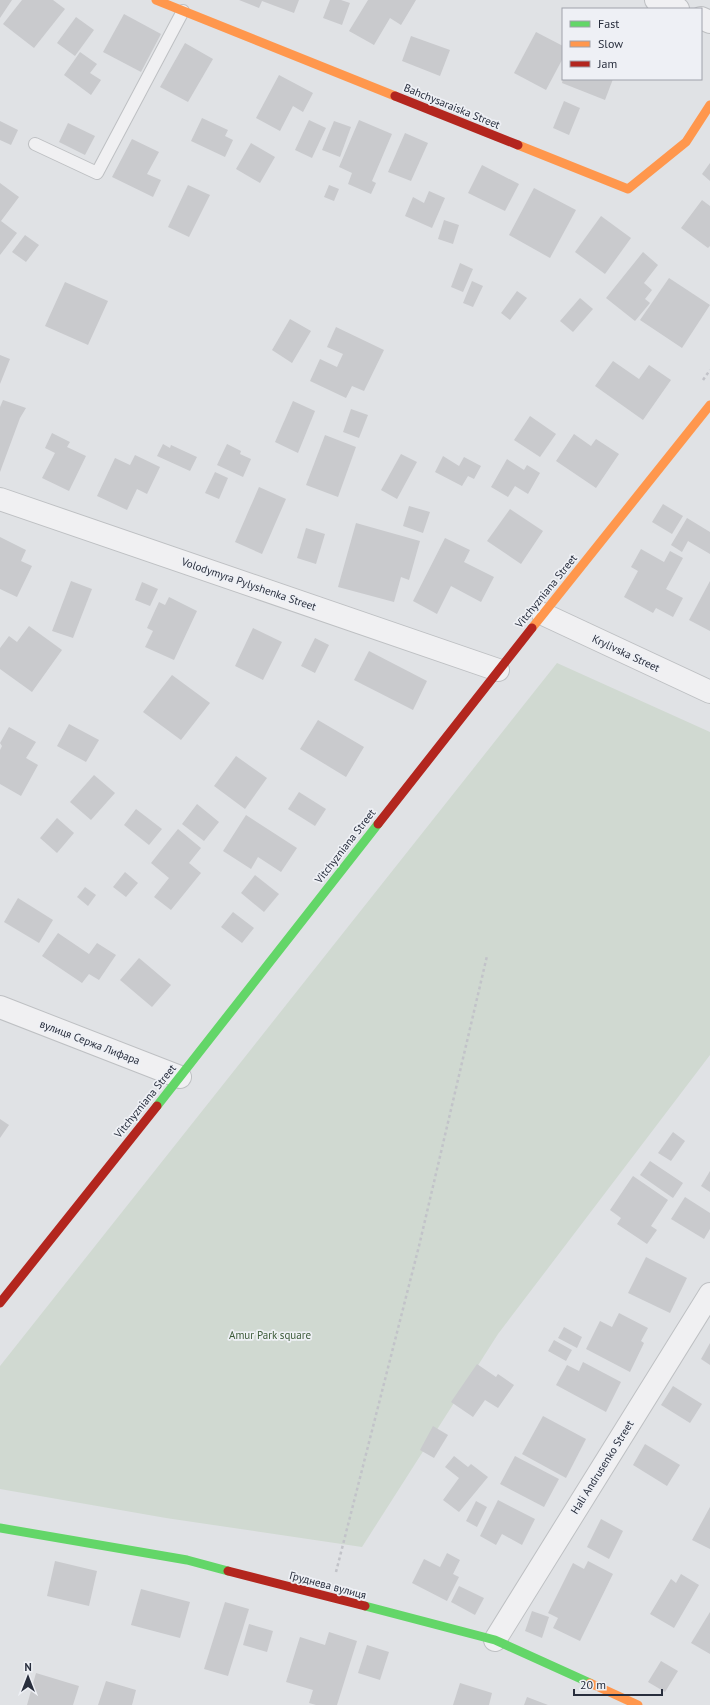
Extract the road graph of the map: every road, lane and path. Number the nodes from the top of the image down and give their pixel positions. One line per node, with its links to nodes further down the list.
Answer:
1 (156, 0): 4 (street, Bahchysaraiska Street)
2 (656, 0): 3 (street)
3 (676, 8)
4 (183, 10): 5 (street, Bahchysaraiska Street); 6 (lane)
5 (710, 105)
6 (35, 144)
7 (710, 405): 9 (street, Vitchyzniana Street)
8 (0, 499): 10 (street, Volodymyra Pylyshenka Street)
9 (543, 614): 10 (street, Vitchyzniana Street); 11 (street, Krylivska Street)
10 (498, 670): 14 (street, Vitchyzniana Street)
11 (710, 692)
12 (487, 956): 18 (path)
13 (0, 1007): 14 (street, вулиця Сержа Лифара)
14 (180, 1077): 16 (street, Vitchyzniana Street)
15 (710, 1294): 19 (street, Hali Andrusenko Street)
16 (0, 1303)
17 (0, 1528): 18 (street, Груднева вулиця)
18 (329, 1597): 19 (street, Груднева вулиця)
19 (495, 1640): 20 (street, Груднева вулиця)
20 (638, 1705)

